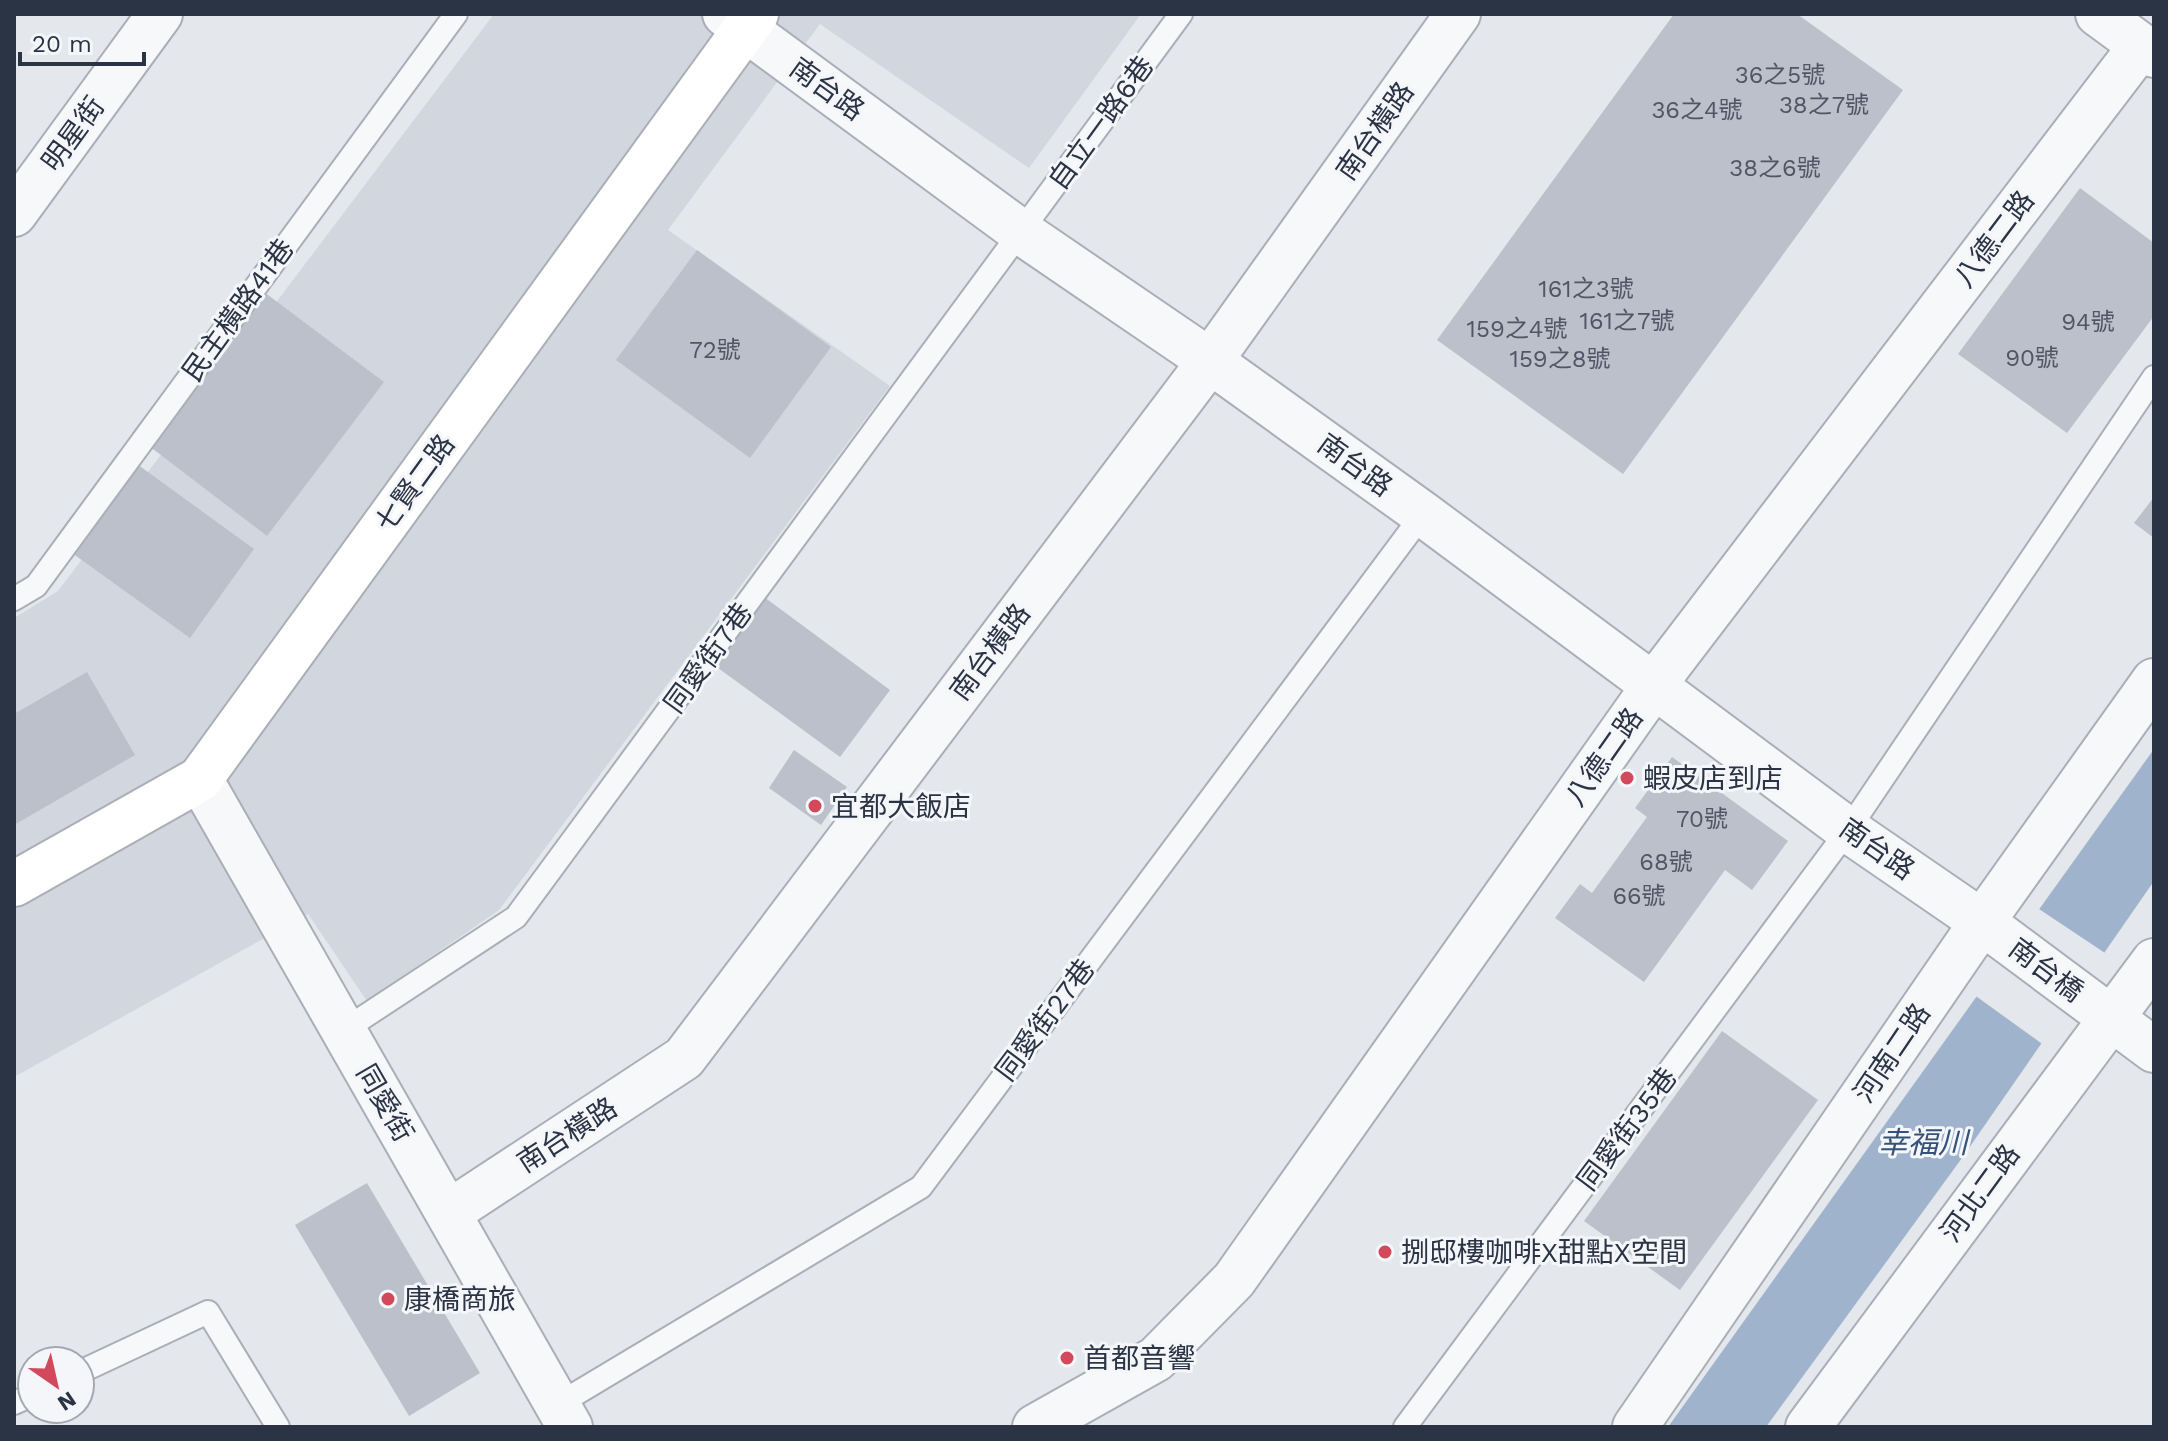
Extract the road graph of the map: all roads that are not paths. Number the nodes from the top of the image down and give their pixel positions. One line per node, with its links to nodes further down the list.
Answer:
1 (160, 14): 7 (street, 明星街)
2 (456, 14): 12 (lane, 民主橫路41巷)
3 (1181, 14): 8 (lane, 自立一路6巷)
4 (1458, 14): 9 (street, 南台橫路)
5 (742, 19): 8 (street, 南台路); 15 (street, 七賢二路)
6 (2127, 31): 14 (street, 八德二路)
7 (14, 214)
8 (1021, 232): 9 (street, 南台路); 21 (lane, 同愛街7巷)
9 (1210, 361): 11 (street, 南台路); 23 (street, 南台橫路)
10 (2154, 377): 16 (lane, 同愛街35巷)
11 (1423, 514): 14 (street, 南台路); 25 (lane, 同愛街27巷)
12 (14, 599)
13 (2154, 681): 18 (street, 河南二路)
14 (1654, 685): 16 (street, 南台路); 27 (street, 八德二路)
15 (200, 779): 17 (street, 七賢二路); 21 (street, 同愛街)
16 (1848, 830): 18 (street, 南台路); 28 (lane, 同愛街35巷)
17 (14, 884)
18 (1982, 922): 20 (street, 南台橋); 29 (street, 河南二路)
19 (2154, 961): 20 (street, 河北二路)
20 (2109, 1018): 22 (street); 30 (street, 河北二路)
21 (344, 1030): 23 (street, 同愛街)
22 (2154, 1050)
23 (448, 1213): 25 (street, 同愛街)
24 (96, 1364): 26 (lane)
25 (563, 1416)
26 (278, 1427)
27 (1035, 1427)
28 (1405, 1427)
29 (1635, 1427)
30 (1808, 1427)

